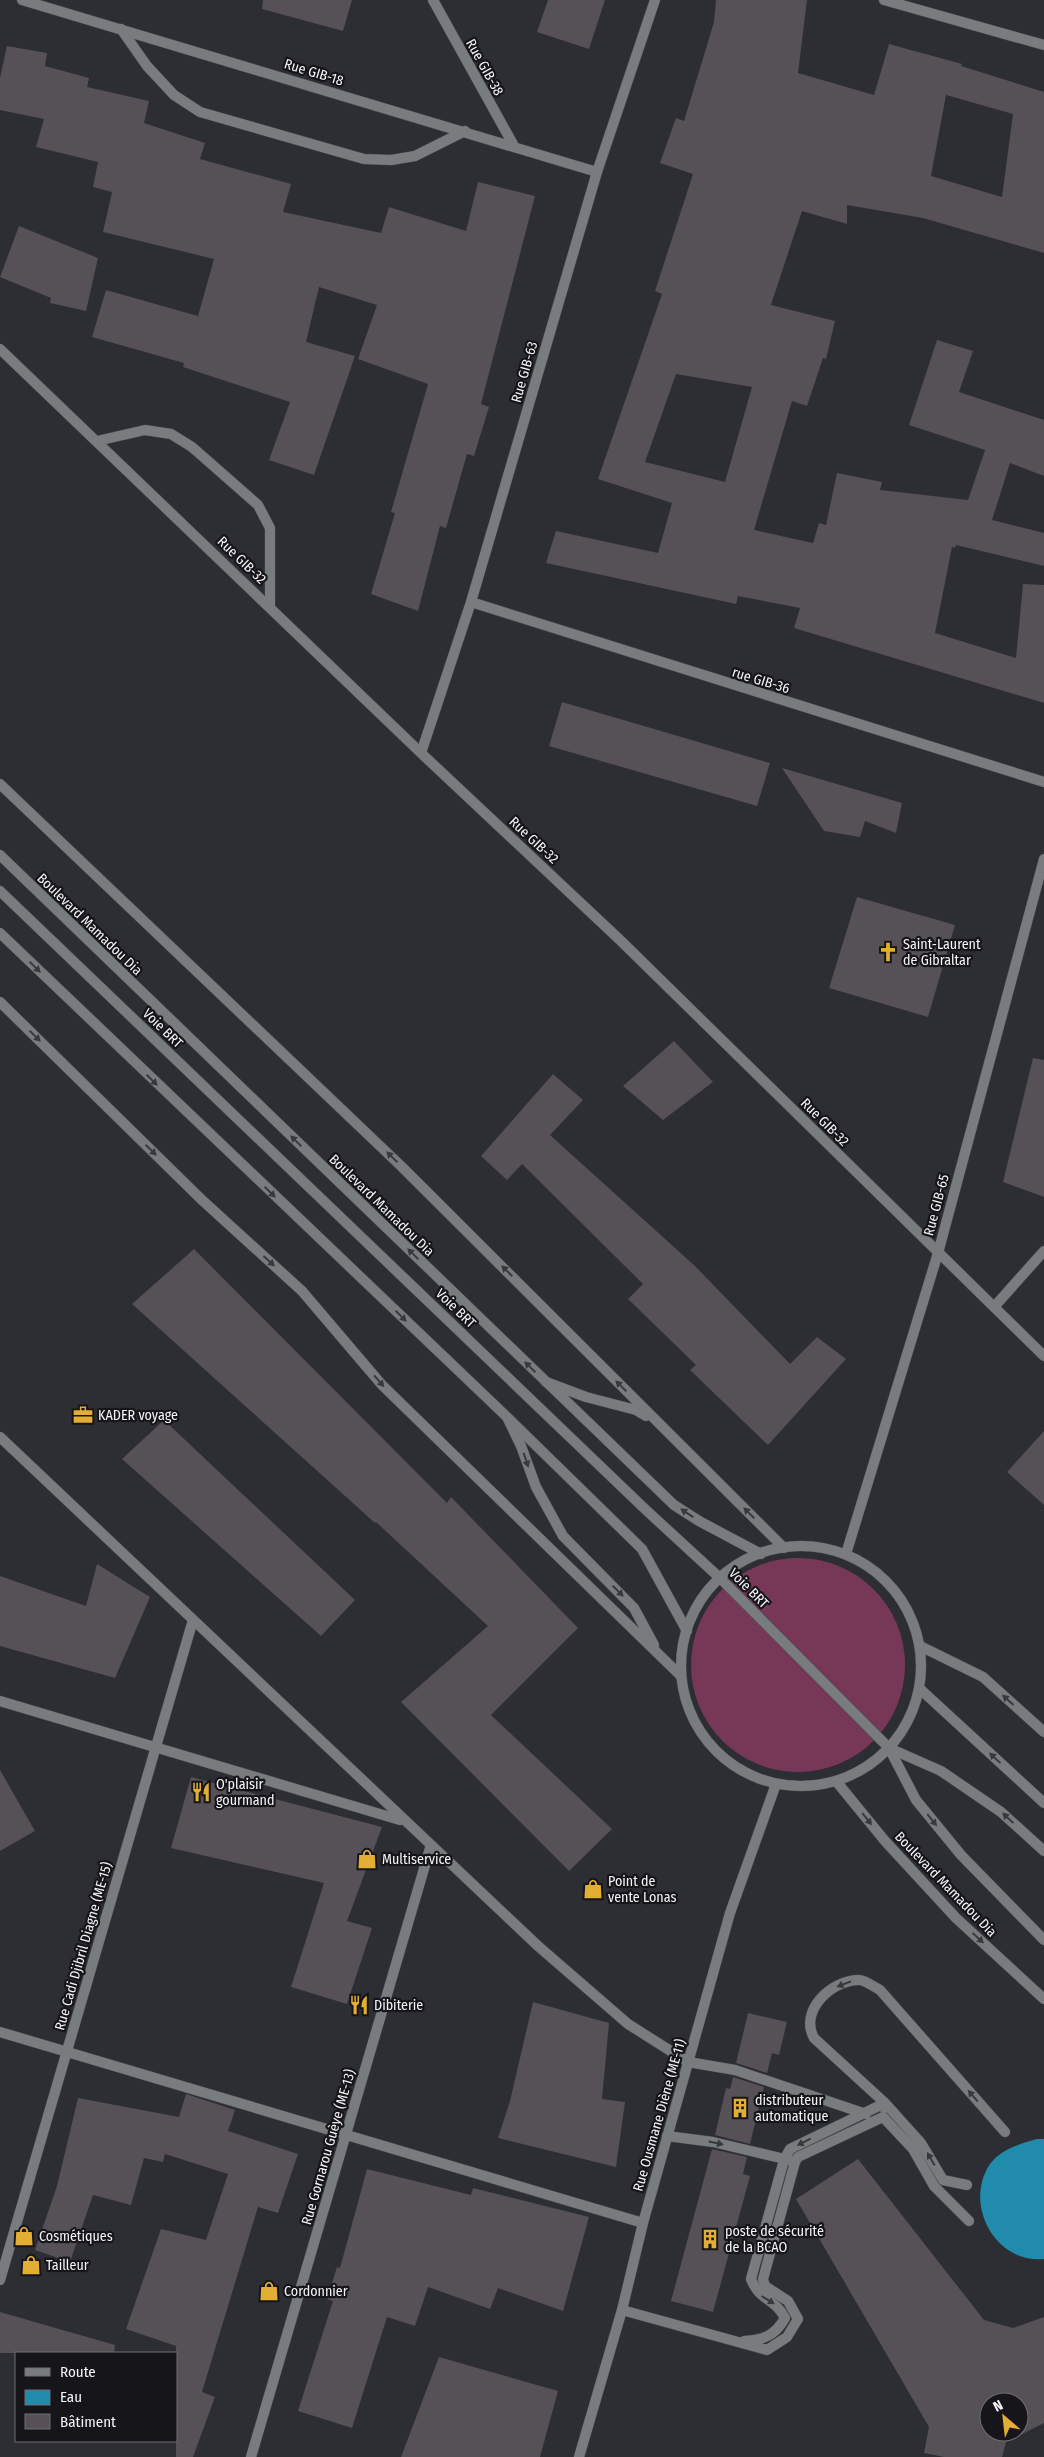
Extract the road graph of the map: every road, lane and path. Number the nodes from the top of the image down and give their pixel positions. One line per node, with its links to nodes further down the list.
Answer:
1 (22, 0): 5 (street, Rue GIB-18)
2 (433, 0): 8 (street, Rue GIB-38)
3 (655, 0): 9 (street, Rue GIB-63)
4 (884, 0): 6 (street)
5 (121, 29): 7 (street, Rue GIB-18); 7 (street)
6 (1044, 45)
7 (465, 131): 8 (street, Rue GIB-18)
8 (514, 146): 9 (street, Rue GIB-18)
9 (597, 172): 12 (street, Rue GIB-63)
10 (0, 348): 11 (street, Rue GIB-32)
11 (97, 441): 13 (street, Rue GIB-32); 13 (street)
12 (471, 602): 14 (street, Rue GIB-63); 15 (street, rue GIB-36)
13 (270, 606): 14 (street, Rue GIB-32)
14 (421, 753): 23 (street, Rue GIB-32)
15 (1044, 782)
16 (0, 784): 28 (street, one-way to 16)
17 (0, 855): 26 (street, Boulevard Mamadou Dia, one-way to 17)
18 (1044, 859): 23 (street, Rue GIB-65)
19 (0, 891): 33 (street, Voie BRT)
20 (0, 933): 27 (street, one-way to 27)
21 (0, 1002): 37 (street, one-way to 37)
22 (1044, 1251): 24 (street)
23 (938, 1253): 24 (street, Rue GIB-32); 32 (street, Rue GIB-65)
24 (994, 1307): 25 (street, Rue GIB-32)
25 (1044, 1356)
26 (545, 1382): 28 (street); 31 (street, Boulevard Mamadou Dia, one-way to 26)
27 (506, 1416): 35 (street); 37 (street, one-way to 37)
28 (658, 1423): 30 (street, one-way to 28)
29 (0, 1437): 34 (street)
30 (784, 1548): 31 (street); 32 (street)
31 (760, 1554): 33 (street)
32 (846, 1554): 36 (street)
33 (721, 1579): 35 (street); 43 (street, Voie BRT)
34 (193, 1620): 42 (street, Rue Cadi Djibril Diagne (ME-15)); 47 (street)
35 (687, 1631): 38 (street)
36 (920, 1646): 39 (street); 41 (street, one-way to 36)
37 (658, 1652): 38 (street)
38 (681, 1676): 45 (street)
39 (919, 1688): 43 (street); 46 (street, one-way to 39)
40 (0, 1701): 42 (street)
41 (1044, 1732)
42 (156, 1747): 47 (street); 53 (street, Rue Cadi Djibril Diagne (ME-15))
43 (889, 1748): 44 (street); 49 (street, Voie BRT, one-way to 43); 50 (street, Voie BRT, one-way to 50)
44 (836, 1781): 45 (street); 51 (street, Boulevard Mamadou Dia, one-way to 51)
45 (776, 1784): 54 (street, Rue Ousmane Diène (ME-11))
46 (1044, 1803)
47 (404, 1821): 48 (street)
48 (431, 1845): 54 (street); 60 (street, Rue Gornarou Guèye (ME-13))
49 (1044, 1851)
50 (1044, 1940)
51 (1044, 1999)
52 (0, 2032): 53 (street)
53 (67, 2052): 60 (street); 66 (street, Rue Cadi Djibril Diagne (ME-15))
54 (688, 2062): 56 (street); 61 (street, Rue Ousmane Diène (ME-11))
55 (885, 2103): 56 (street); 57 (street); 59 (street, one-way to 55); 63 (street, one-way to 55)
56 (865, 2113): 58 (street); 62 (street, one-way to 62)
57 (883, 2117): 58 (street); 64 (street)
58 (870, 2123): 62 (street)
59 (1005, 2132)
60 (346, 2135): 65 (street); 68 (street, Rue Gornarou Guèye (ME-13))
61 (667, 2136): 62 (street, one-way to 62); 65 (street, Rue Ousmane Diène (ME-11))
62 (789, 2160): 67 (street)
63 (967, 2185)
64 (969, 2221)
65 (643, 2222): 67 (street, Rue Ousmane Diène (ME-11))
66 (0, 2280)
67 (622, 2310): 69 (street, Rue Ousmane Diène (ME-11))
68 (252, 2457)
69 (579, 2457)

